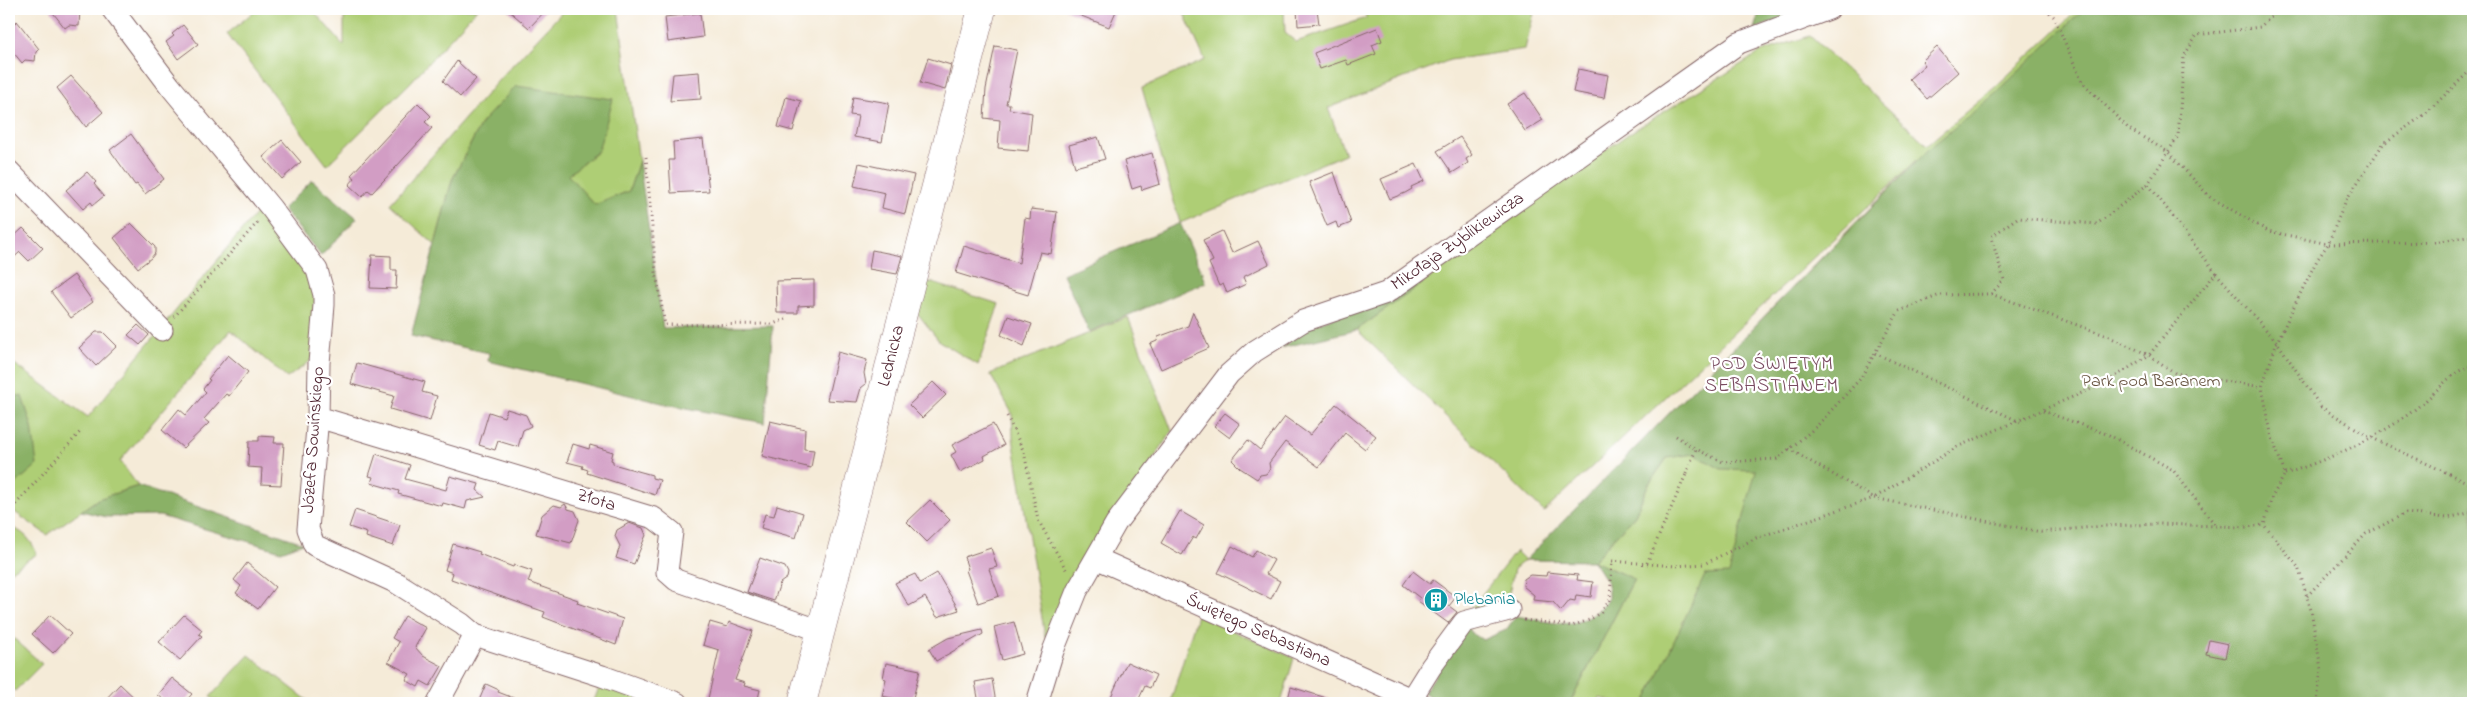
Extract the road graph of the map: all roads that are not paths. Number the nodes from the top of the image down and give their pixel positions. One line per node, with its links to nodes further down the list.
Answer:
1 (112, 9): 6 (street, Józefa Sowińskiego)
2 (982, 9): 9 (main road, Lednicka)
3 (1829, 9): 7 (street, Mikołaja Zyblikiewicza)
4 (9, 171): 5 (street)
5 (162, 330)
6 (318, 417): 9 (street, Złota); 10 (street, Józefa Sowińskiego)
7 (1096, 558): 11 (street, Świętego Sebastiana); 15 (street, Mikołaja Zyblikiewicza)
8 (1509, 610): 11 (street)
9 (821, 632): 14 (main road, Lednicka)
10 (475, 635): 12 (street); 13 (street, Józefa Sowińskiego)
11 (1416, 701)
12 (438, 703)
13 (676, 703)
14 (802, 703)
15 (1037, 703)

